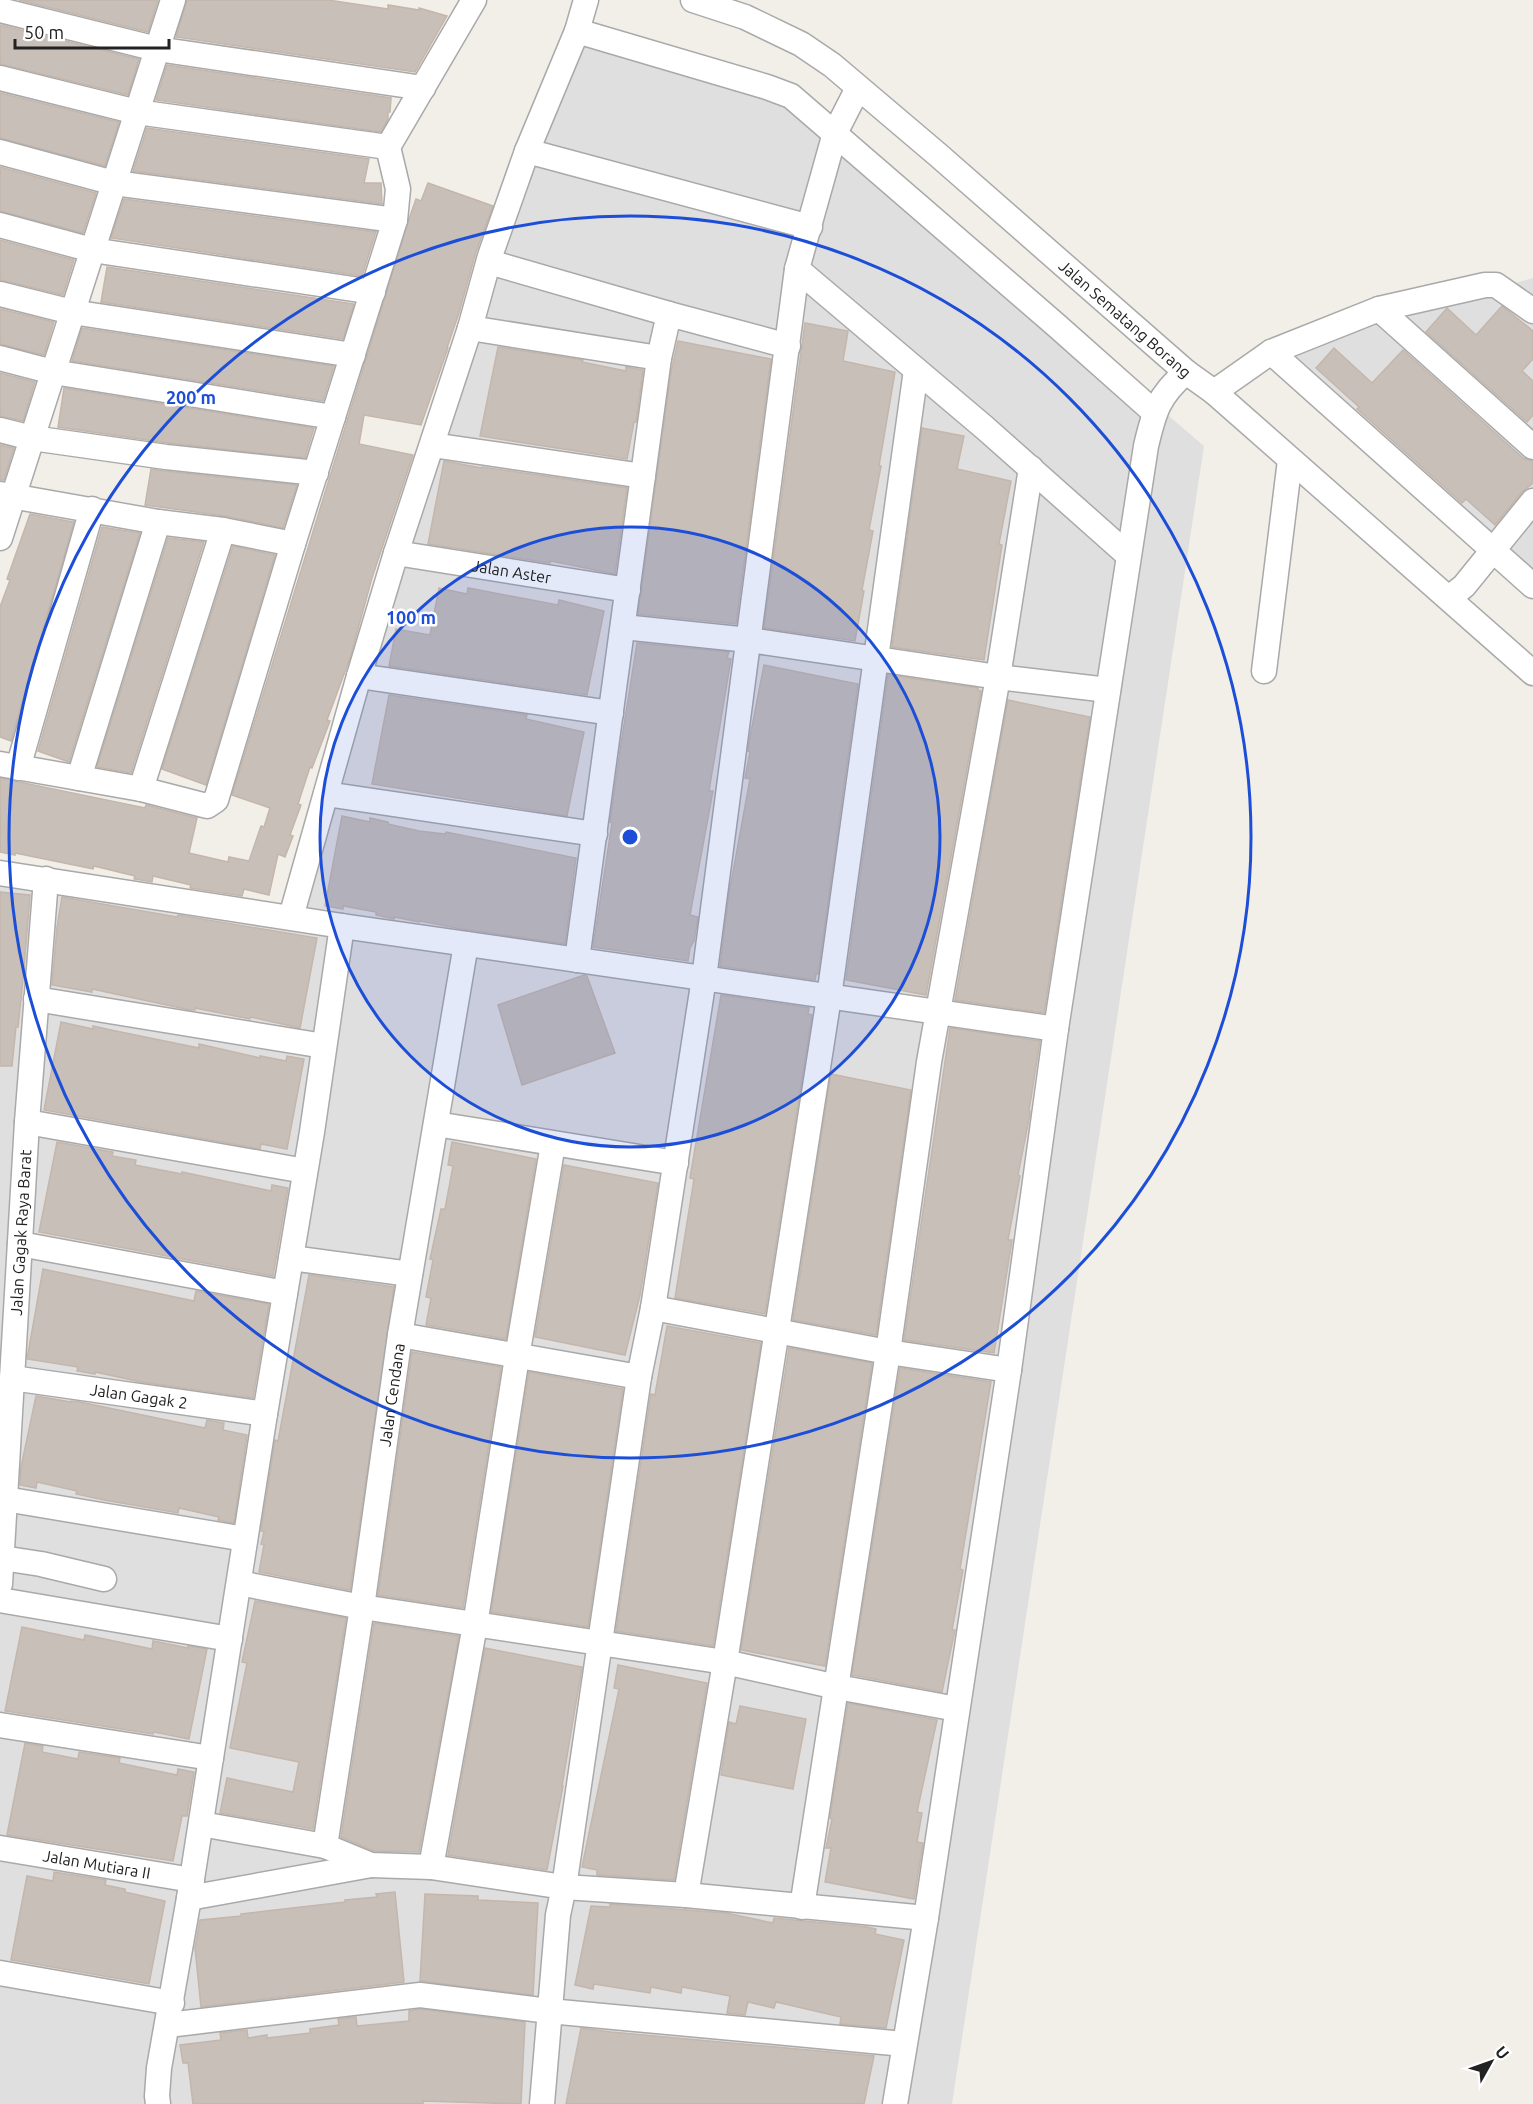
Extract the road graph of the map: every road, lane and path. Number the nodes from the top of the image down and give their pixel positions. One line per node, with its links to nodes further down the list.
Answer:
1 (173, 0): 7 (street)
2 (474, 0): 9 (street)
3 (586, 0): 6 (street)
4 (693, 0): 10 (street, Jalan Sematang Borang)
5 (0, 10): 7 (street)
6 (577, 31): 12 (street); 14 (street)
7 (157, 49): 9 (street); 11 (street)
8 (0, 78): 11 (street)
9 (423, 88): 13 (street)
10 (858, 88): 12 (street); 37 (street, Jalan Sematang Borang)
11 (137, 112): 13 (street); 16 (street)
12 (834, 133): 19 (street); 39 (street)
13 (388, 147): 17 (street)
14 (527, 151): 19 (street); 21 (street)
15 (0, 152): 16 (street)
16 (114, 183): 17 (street); 20 (street)
17 (395, 220): 23 (street)
18 (0, 225): 20 (street)
19 (810, 227): 22 (street)
20 (92, 250): 23 (street); 27 (street)
21 (489, 262): 28 (street); 29 (street)
22 (797, 269): 30 (street); 35 (street)
23 (374, 292): 31 (street)
24 (0, 294): 27 (street)
25 (1379, 309): 26 (street); 34 (street); 44 (street)
26 (1533, 311)
27 (72, 312): 31 (street); 36 (street)
28 (669, 314): 30 (street); 33 (street)
29 (470, 328): 33 (street); 43 (street)
30 (788, 346): 63 (street)
31 (353, 355): 40 (street)
32 (0, 358): 36 (street)
33 (659, 358): 48 (street)
34 (1262, 358): 38 (street); 58 (street)
35 (916, 370): 46 (street); 64 (street)
36 (53, 372): 40 (street); 42 (street)
37 (1186, 372): 38 (street, Jalan Sematang Borang); 39 (street)
38 (1218, 388): 45 (street, Jalan Sematang Borang)
39 (1154, 412): 57 (street)
40 (333, 417): 47 (street)
41 (0, 430): 42 (street)
42 (32, 438): 47 (street); 49 (street)
43 (432, 445): 48 (street); 56 (street)
44 (1533, 447)
45 (1290, 460): 61 (street, Jalan Sematang Borang); 65 (street)
46 (1031, 468): 57 (street); 68 (street)
47 (316, 473): 55 (street)
48 (643, 476): 60 (street)
49 (7, 495): 51 (street); 54 (street)
50 (1533, 501): 58 (street)
51 (92, 509): 52 (street); 71 (street)
52 (158, 522): 53 (street); 72 (street)
53 (223, 530): 55 (street); 73 (street)
54 (0, 538)
55 (293, 544): 73 (street)
56 (396, 553): 60 (street, Jalan Aster); 67 (street)
57 (1128, 555): 69 (street)
58 (1488, 556): 59 (street); 61 (street)
59 (1533, 586)
60 (627, 590): 62 (street)
61 (1456, 592): 66 (street, Jalan Sematang Borang)
62 (623, 627): 63 (street); 70 (street)
63 (749, 640): 64 (street); 82 (street)
64 (876, 659): 68 (street); 83 (street)
65 (1264, 671)
66 (1533, 673)
67 (359, 676): 70 (street); 74 (street)
68 (998, 678): 69 (street); 85 (street)
69 (1108, 690): 86 (street)
70 (611, 713): 75 (street)
71 (9, 766): 72 (street)
72 (79, 778): 73 (street)
73 (141, 789)
74 (326, 794): 75 (street); 78 (street)
75 (595, 834): 81 (street)
76 (0, 873): 77 (street)
77 (46, 879): 78 (street); 84 (street, Jalan Gagak Raya Barat)
78 (291, 917): 79 (street)
79 (342, 926): 80 (street); 87 (street)
80 (466, 944): 81 (street); 89 (street, Jalan Cendana)
81 (577, 960): 82 (street)
82 (704, 978): 83 (street); 91 (street)
83 (829, 997): 85 (street); 98 (street)
84 (36, 999): 87 (street); 88 (street, Jalan Gagak Raya Barat)
85 (938, 1012): 86 (street); 100 (street)
86 (1056, 1029): 102 (street)
87 (324, 1046): 92 (street)
88 (27, 1122): 92 (street); 93 (street, Jalan Gagak Raya Barat)
89 (436, 1125): 90 (street); 95 (street, Jalan Cendana)
90 (554, 1144): 91 (street); 101 (street)
91 (676, 1163): 97 (street)
92 (305, 1171): 94 (street)
93 (20, 1244): 96 (street); 104 (street, Jalan Gagak Raya Barat)
94 (291, 1258): 95 (street); 96 (street)
95 (410, 1274): 99 (street, Jalan Cendana)
96 (285, 1293): 105 (street)
97 (653, 1308): 98 (street); 103 (street)
98 (776, 1332): 100 (street); 117 (street)
99 (400, 1335): 101 (street); 113 (street, Jalan Cendana)
100 (888, 1352): 102 (street); 118 (street)
101 (517, 1357): 103 (street); 114 (street)
102 (1009, 1370): 119 (street)
103 (639, 1377): 116 (street)
104 (12, 1378): 105 (street, Jalan Gagak 2); 106 (street, Jalan Gagak Raya Barat)
105 (265, 1414): 107 (street)
106 (5, 1498): 107 (street); 108 (street, Jalan Gagak Raya Barat)
107 (246, 1539): 110 (street)
108 (2, 1558): 109 (street); 111 (street, Jalan Gagak Raya Barat)
109 (104, 1579)
110 (238, 1583): 113 (street); 115 (street)
111 (0, 1584)
112 (0, 1600): 115 (street)
113 (362, 1607): 114 (street); 123 (street, Jalan Cendana)
114 (475, 1625): 116 (street); 126 (street)
115 (230, 1639): 121 (street)
116 (601, 1642): 117 (street); 127 (street)
117 (725, 1662): 118 (street); 129 (street)
118 (837, 1687): 119 (street); 130 (street)
119 (957, 1710): 131 (street)
120 (0, 1725): 121 (street)
121 (211, 1758): 122 (street)
122 (201, 1824): 123 (street); 128 (street)
123 (325, 1846): 125 (street)
124 (0, 1848): 128 (street, Jalan Mutiara II)
125 (371, 1865): 126 (street); 128 (street, Jalan Mutiara II)
126 (431, 1867): 127 (street)
127 (564, 1887): 129 (street); 133 (street)
128 (191, 1889): 134 (street)
129 (686, 1895): 130 (street)
130 (802, 1907): 131 (street)
131 (926, 1918): 135 (street)
132 (0, 1973): 134 (street)
133 (549, 2011): 134 (street); 135 (street); 137 (street)
134 (170, 2014): 136 (street)
135 (904, 2044): 138 (street)
136 (158, 2104)
137 (542, 2104)
138 (895, 2104)

